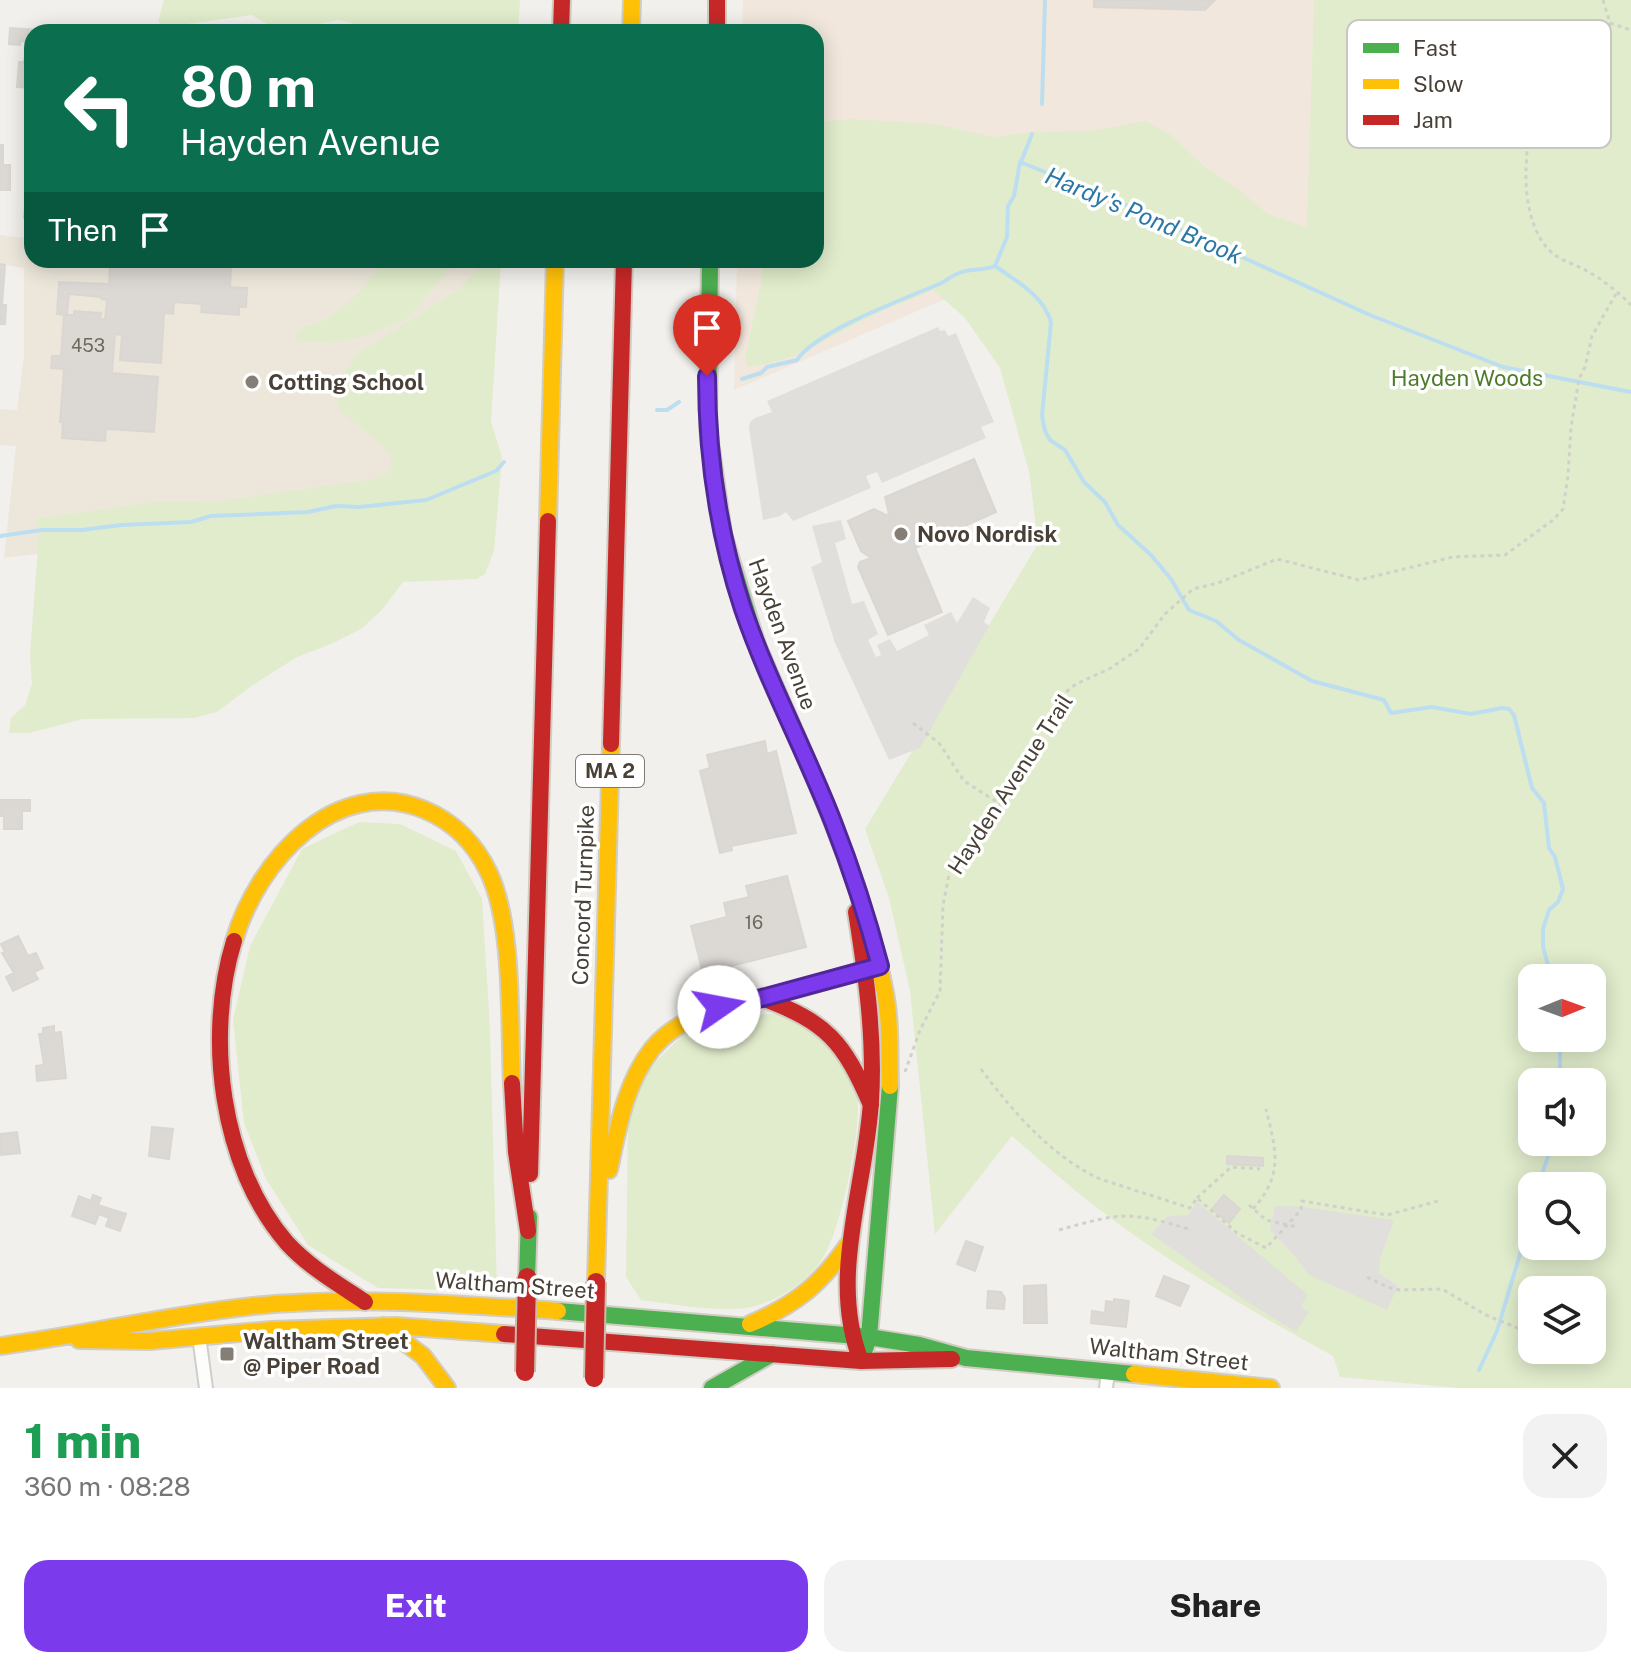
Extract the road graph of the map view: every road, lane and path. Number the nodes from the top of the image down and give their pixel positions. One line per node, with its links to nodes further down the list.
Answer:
1 (562, 0): 7 (main road)
2 (632, 0): 8 (main road)
3 (717, 0): 9 (main road)
4 (1603, 0): 5 (path)
5 (1609, 20)
6 (1611, 23): 10 (path)
7 (561, 24)
8 (631, 24)
9 (717, 24)
10 (1631, 30)
11 (1529, 148): 15 (path)
12 (555, 268): 35 (main road, Concord Turnpike)
13 (624, 268): 30 (main road, Concord Turnpike / MA 2)
14 (710, 268): 19 (main road, Hayden Avenue)
15 (1617, 292): 16 (path); 18 (path, Hayden Avenue Trail)
16 (1631, 305)
17 (913, 723): 18 (path)
18 (1000, 804): 22 (path, Hayden Avenue Trail)
19 (872, 968): 20 (main road); 23 (main road, Hayden Avenue); 45 (main road, Hayden Avenue)
20 (762, 998): 23 (main road); 30 (main road)
21 (981, 1069): 26 (path)
22 (902, 1076)
23 (871, 1105): 36 (main road, Hayden Avenue)
24 (1266, 1109): 29 (path)
25 (1260, 1169): 26 (path)
26 (1197, 1198): 31 (path)
27 (1442, 1200): 31 (path)
28 (1249, 1205): 29 (path)
29 (1253, 1209): 31 (path)
30 (598, 1214): 52 (main road, Concord Turnpike / MA 2, bridge)
31 (1287, 1226): 32 (path)
32 (1297, 1227)
33 (1059, 1230): 34 (path)
34 (1191, 1230)
35 (528, 1231): 38 (main road); 50 (main road, Concord Turnpike, bridge)
36 (850, 1242): 41 (main road); 45 (main road, Hayden Avenue)
37 (1367, 1277): 42 (path)
38 (365, 1302): 39 (main road, Waltham Street); 41 (main road, Waltham Street)
39 (196, 1313): 43 (main road, Waltham Street); 44 (main road)
40 (383, 1326): 44 (main road, Waltham Street); 47 (main road, Waltham Street); 54 (main road)
41 (743, 1327): 45 (main road, Waltham Street)
42 (1518, 1329)
43 (119, 1333): 44 (main road, Waltham Street); 46 (main road, Waltham Street)
44 (199, 1336): 53 (street)
45 (861, 1336): 48 (main road, Waltham Street); 49 (main road)
46 (0, 1346)
47 (772, 1354): 49 (main road, Waltham Street); 55 (main road)
48 (966, 1358): 49 (main road, Waltham Street); 51 (main road, Waltham Street)
49 (861, 1361)
50 (524, 1380)
51 (1107, 1380): 56 (main road, Waltham Street)
52 (594, 1383)
53 (206, 1388)
54 (447, 1388)
55 (712, 1388)
56 (1271, 1388)

